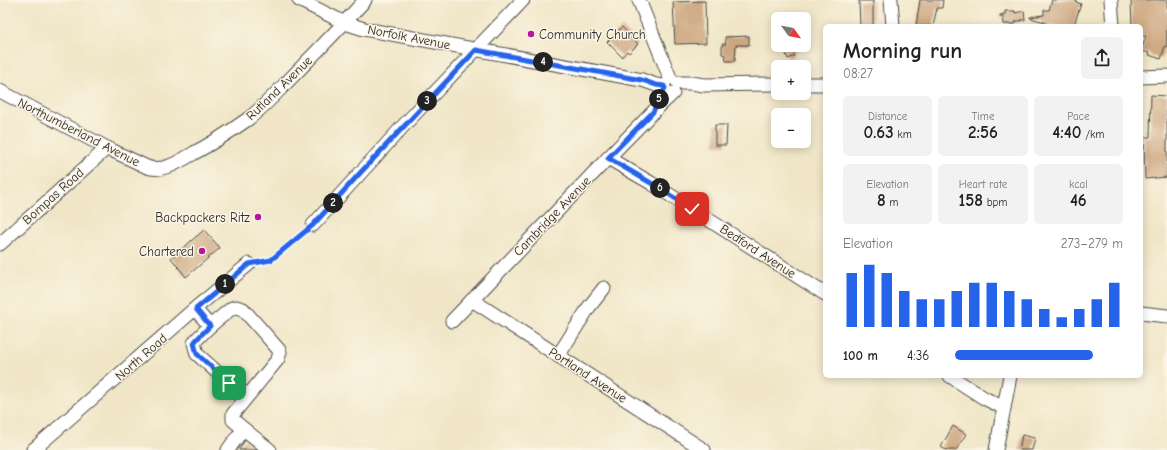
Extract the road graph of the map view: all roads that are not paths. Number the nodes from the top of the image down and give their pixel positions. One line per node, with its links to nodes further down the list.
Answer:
1 (299, 0): 7 (street, Norfolk Avenue)
2 (365, 0): 7 (street, Rutland Avenue)
3 (523, 0): 10 (street)
4 (639, 0): 16 (street)
5 (890, 0): 8 (street)
6 (1111, 0): 9 (street)
7 (345, 23): 10 (street, Norfolk Avenue); 20 (street, Rutland Avenue)
8 (893, 24)
9 (1113, 24)
10 (476, 50): 16 (street, Norfolk Avenue); 21 (street)
11 (1167, 76): 12 (street)
12 (1143, 77)
13 (771, 84): 16 (street)
14 (811, 84): 15 (street)
15 (823, 84)
16 (672, 85): 19 (street, Cambridge Avenue)
17 (0, 91): 18 (street, Northumberland Avenue)
18 (107, 148): 20 (street, Northumberland Avenue); 22 (street, Bompas Road)
19 (608, 158): 25 (street, Bedford Avenue); 26 (street, Cambridge Avenue)
20 (158, 169)
21 (313, 225)
22 (0, 244)
23 (249, 264): 27 (street, North Road)
24 (604, 288): 32 (street)
25 (823, 293)
26 (472, 300): 30 (street, Cambridge Avenue); 32 (street, Portland Avenue)
27 (196, 309): 31 (street); 38 (street, North Road)
28 (1143, 314): 29 (street)
29 (1167, 316)
30 (452, 321)
31 (210, 326): 35 (street); 35 (street)
32 (558, 356): 41 (street, Portland Avenue)
33 (953, 378): 36 (street)
34 (1010, 378): 36 (street)
35 (248, 395): 37 (street)
36 (1004, 408): 42 (street)
37 (245, 430): 39 (street); 40 (street)
38 (33, 450)
39 (228, 450)
40 (270, 450)
41 (704, 450)
42 (996, 450)

